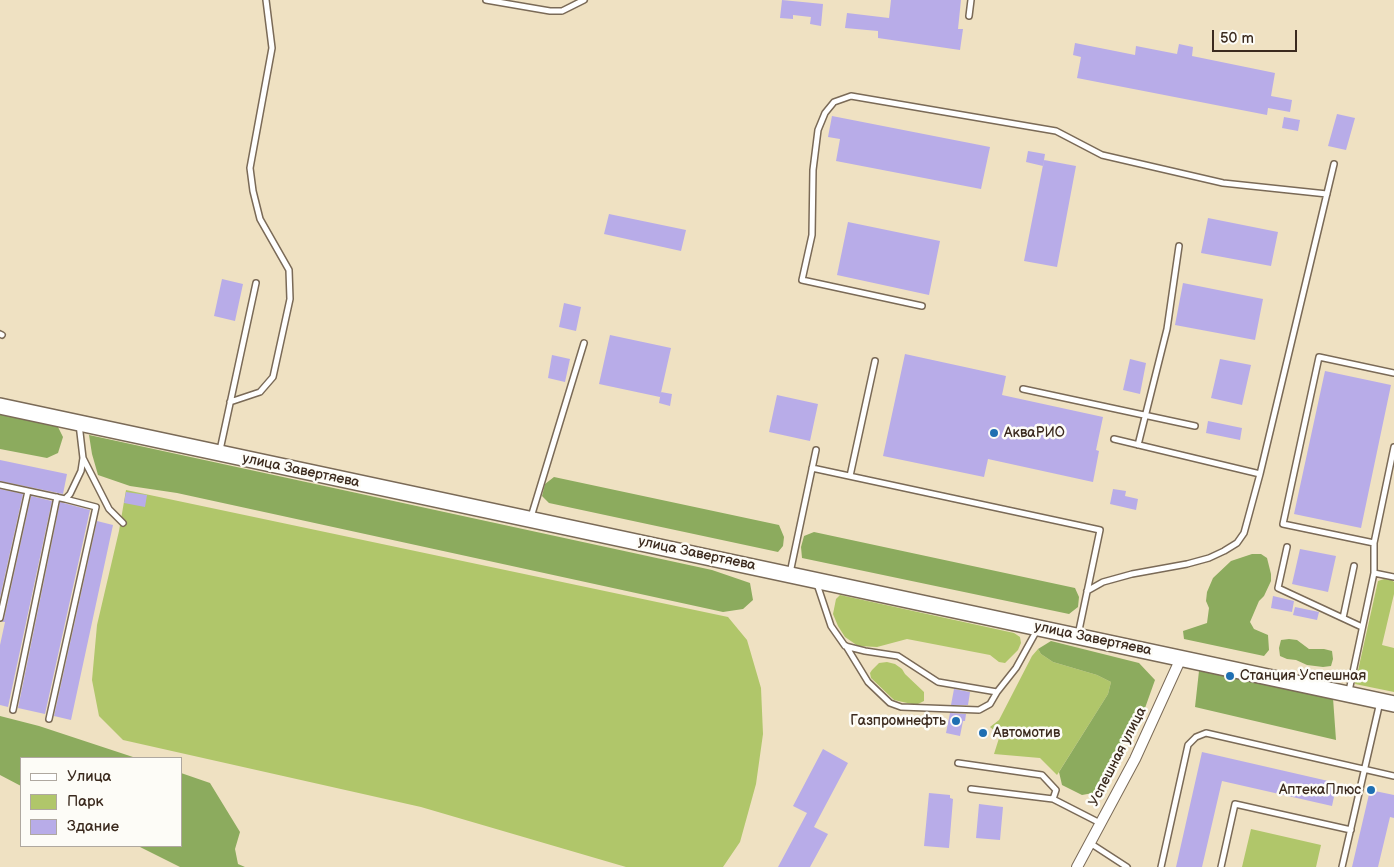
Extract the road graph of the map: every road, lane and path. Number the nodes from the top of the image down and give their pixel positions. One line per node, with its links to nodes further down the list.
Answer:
1 (266, 0): 15 (lane)
2 (486, 0): 3 (lane)
3 (584, 0)
4 (971, 0): 5 (lane)
5 (969, 16)
6 (1334, 164): 7 (lane)
7 (1327, 194): 10 (lane); 27 (lane)
8 (1180, 246): 17 (lane)
9 (256, 283): 15 (lane)
10 (922, 306)
11 (584, 344): 33 (lane)
12 (875, 361): 28 (lane)
13 (1394, 373): 35 (lane)
14 (1023, 389): 17 (lane)
15 (230, 402): 24 (lane)
16 (0, 406): 18 (main road, улица Завертяева)
17 (1146, 415): 19 (lane); 21 (lane)
18 (79, 424): 24 (main road, улица Завертяева); 25 (lane)
19 (1195, 426)
20 (1114, 439): 21 (lane)
21 (1138, 445): 27 (lane)
22 (1394, 447): 35 (lane)
23 (816, 450): 26 (lane)
24 (219, 453): 33 (main road, улица Завертяева)
25 (83, 458): 32 (lane); 34 (lane)
26 (812, 468): 28 (lane); 39 (lane)
27 (1260, 474): 42 (lane)
28 (850, 476): 42 (lane)
29 (0, 485): 30 (lane)
30 (28, 491): 31 (lane); 43 (lane)
31 (58, 497): 32 (lane); 53 (lane)
32 (65, 499): 54 (lane)
33 (530, 520): 39 (main road, улица Завертяева)
34 (123, 523)
35 (1374, 543): 38 (lane)
36 (1287, 547): 44 (lane)
37 (1354, 566): 44 (lane)
38 (1374, 572): 40 (lane); 46 (lane)
39 (790, 574): 41 (main road, улица Завертяева)
40 (1394, 577)
41 (816, 579): 45 (main road, улица Завертяева); 48 (lane)
42 (1087, 591): 47 (lane)
43 (0, 618)
44 (1343, 618): 46 (lane)
45 (1038, 627): 47 (main road, улица Завертяева); 50 (lane)
46 (1362, 627): 51 (lane)
47 (1078, 636): 49 (main road, улица Завертяева)
48 (845, 646): 50 (lane); 50 (lane)
49 (1181, 658): 51 (main road, улица Завертяева); 60 (street, Успешная улица)
50 (997, 692)
51 (1348, 694): 52 (main road, улица Завертяева)
52 (1387, 702): 56 (lane)
53 (13, 710)
54 (49, 719)
55 (958, 763): 59 (lane)
56 (1364, 769): 57 (lane); 61 (lane); 65 (lane)
57 (1394, 776)
58 (971, 789): 59 (lane)
59 (1053, 799): 60 (lane)
60 (1100, 823): 62 (street, Успешная улица)
61 (1351, 830): 66 (lane); 67 (lane)
62 (1089, 843): 63 (street, Успешная улица); 64 (lane)
63 (1077, 867)
64 (1127, 867)
65 (1161, 867)
66 (1221, 867)
67 (1342, 867)

